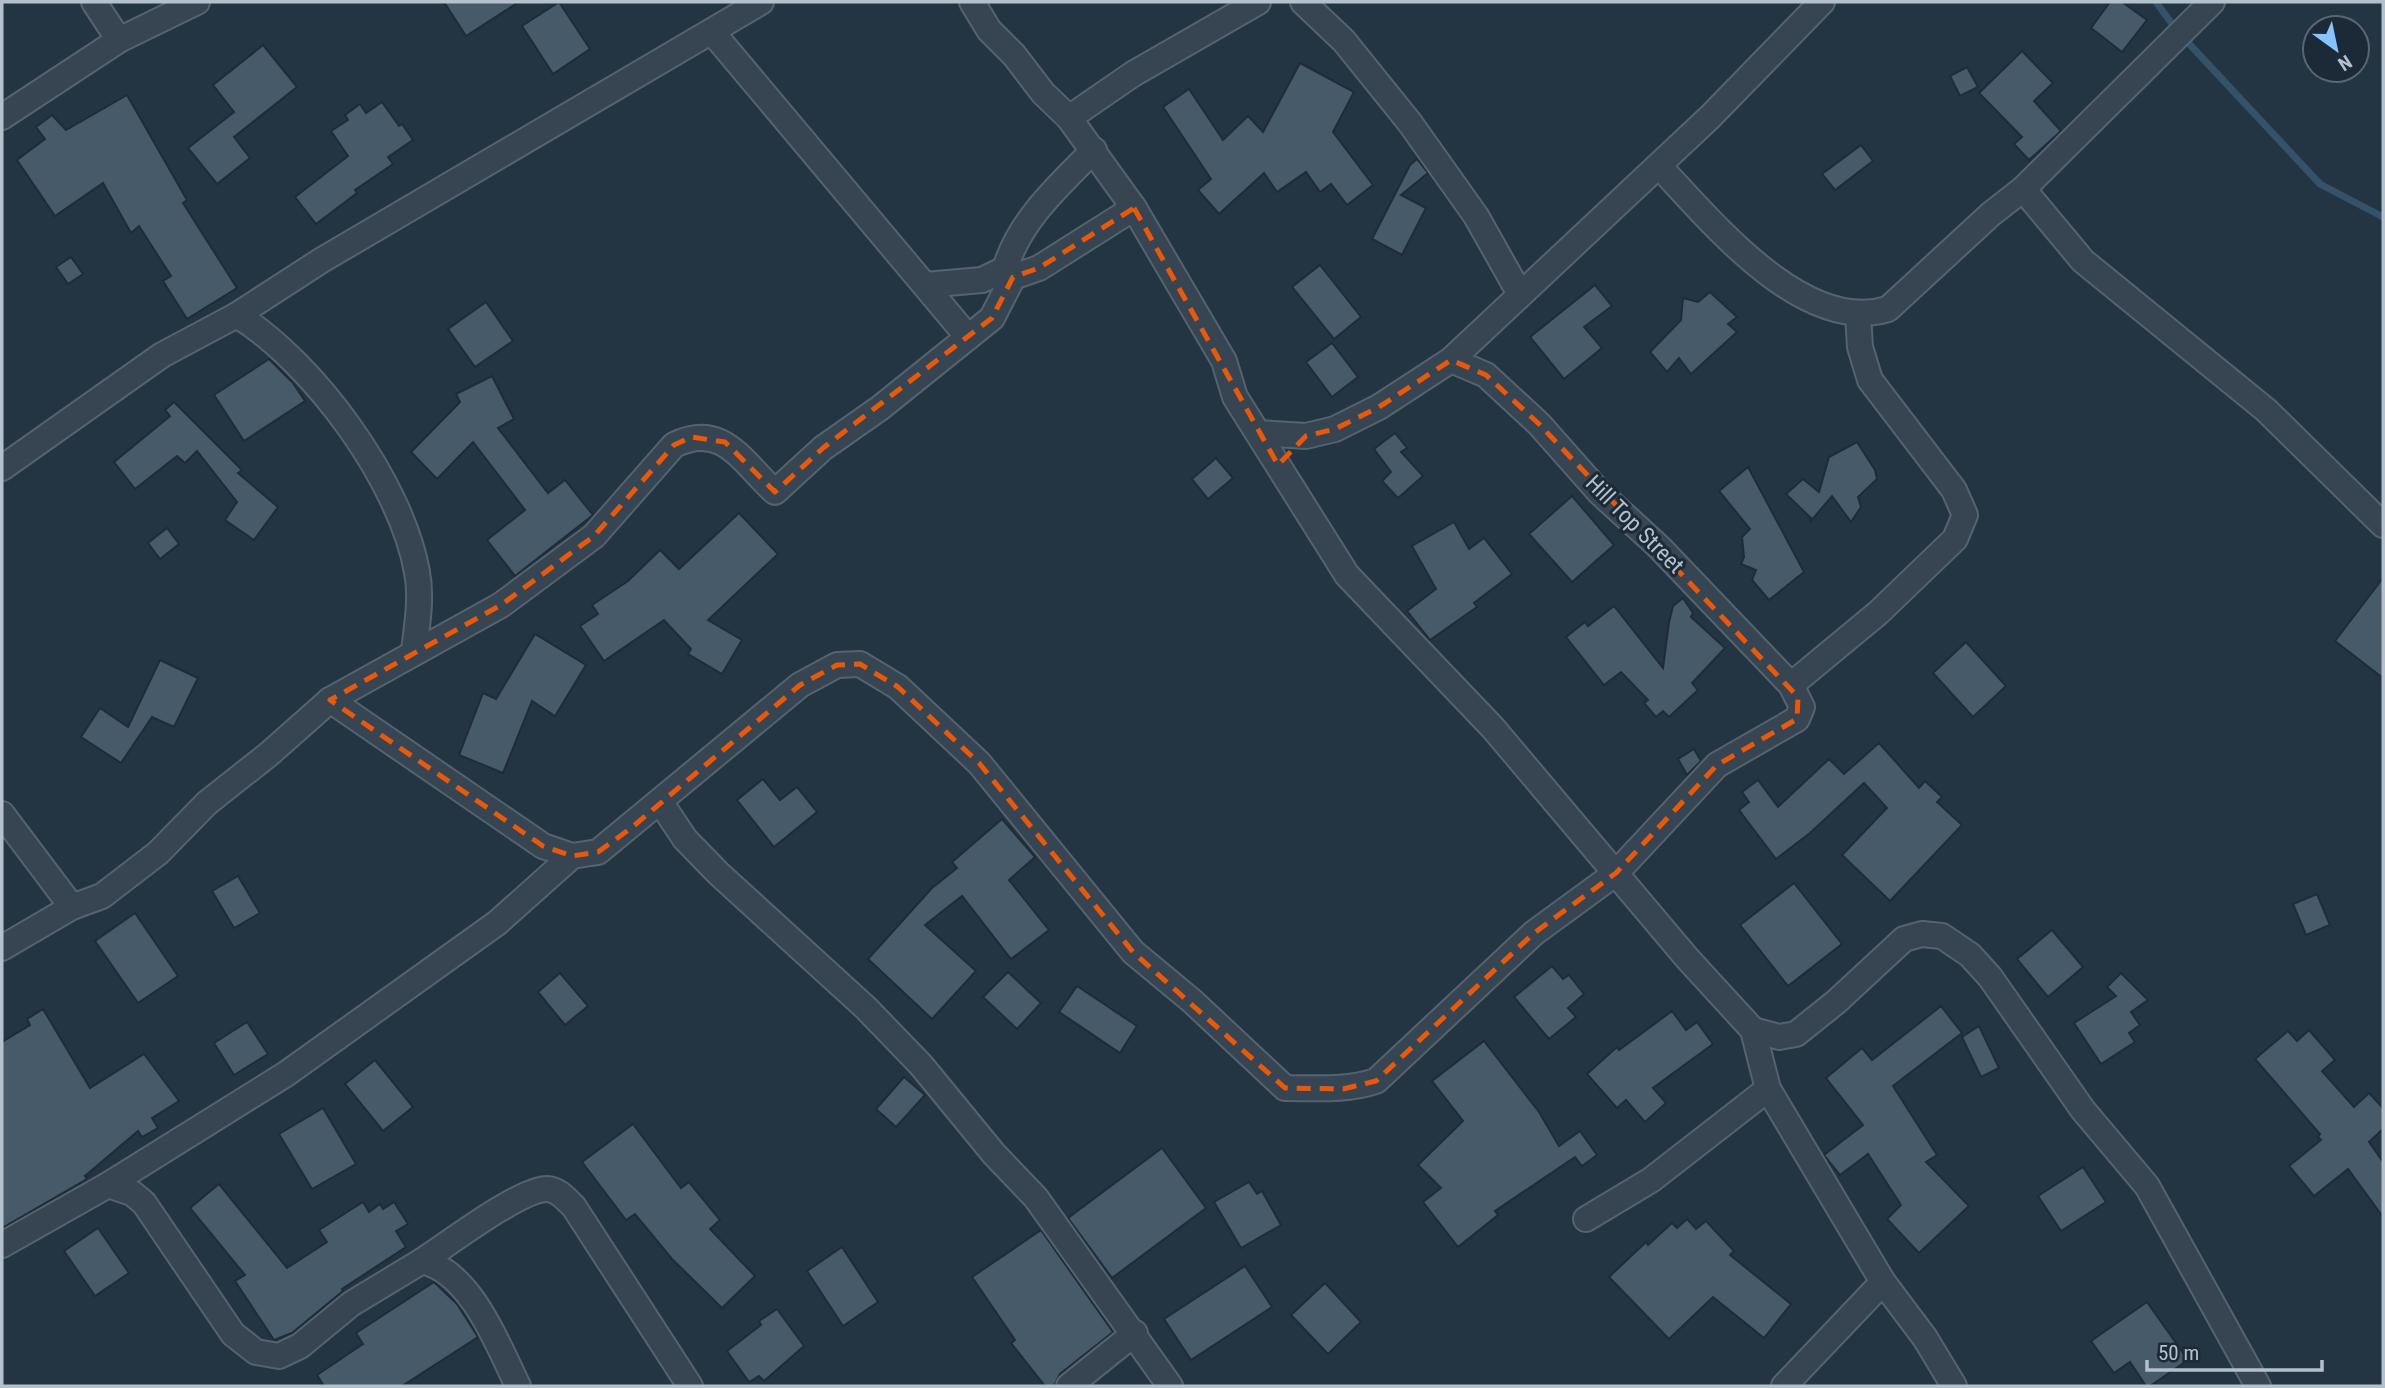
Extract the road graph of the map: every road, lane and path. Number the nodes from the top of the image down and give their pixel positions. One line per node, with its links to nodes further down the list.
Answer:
1 (94, 2): 10 (street)
2 (197, 2): 10 (street)
3 (761, 2): 9 (street)
4 (972, 2): 12 (street)
5 (1258, 2): 12 (street)
6 (1303, 2): 19 (street)
7 (1822, 2): 14 (street)
8 (2212, 2): 15 (street)
9 (713, 33): 18 (street); 21 (street)
10 (119, 40): 11 (street)
11 (2, 117)
12 (1069, 118): 13 (street)
13 (1094, 150): 16 (street); 17 (street)
14 (1659, 166): 19 (street); 20 (street)
15 (2023, 190): 20 (street); 28 (street)
16 (1134, 208): 17 (street); 24 (street)
17 (1009, 273): 18 (street); 22 (street)
18 (925, 285): 22 (street)
19 (1520, 295): 23 (street)
20 (1858, 314): 30 (street)
21 (237, 315): 27 (street); 29 (street)
22 (968, 337): 29 (street)
23 (1451, 360): 25 (street); 30 (street, Hill Top Street)
24 (1258, 433): 25 (street); 26 (street)
25 (1306, 436): 26 (street)
26 (1278, 465): 35 (street)
27 (2, 468)
28 (2383, 524)
29 (414, 651): 31 (street)
30 (1791, 685): 35 (street, Hill Top Street)
31 (330, 700): 34 (street); 36 (street)
32 (661, 803): 34 (street); 35 (street); 45 (street)
33 (2, 814): 36 (street)
34 (572, 856): 40 (street)
35 (1616, 873): 38 (street)
36 (72, 907): 37 (street)
37 (2, 948)
38 (1753, 1030): 39 (street); 46 (street)
39 (1768, 1089): 41 (street); 44 (street)
40 (108, 1185): 42 (street); 43 (street)
41 (1587, 1219)
42 (2, 1245)
43 (422, 1262): 47 (street); 48 (street)
44 (1883, 1282): 51 (street); 52 (street)
45 (1135, 1333): 49 (street); 50 (street)
46 (2251, 1381)
47 (518, 1386)
48 (690, 1386)
49 (1069, 1386)
50 (1170, 1386)
51 (1784, 1386)
52 (1954, 1386)

